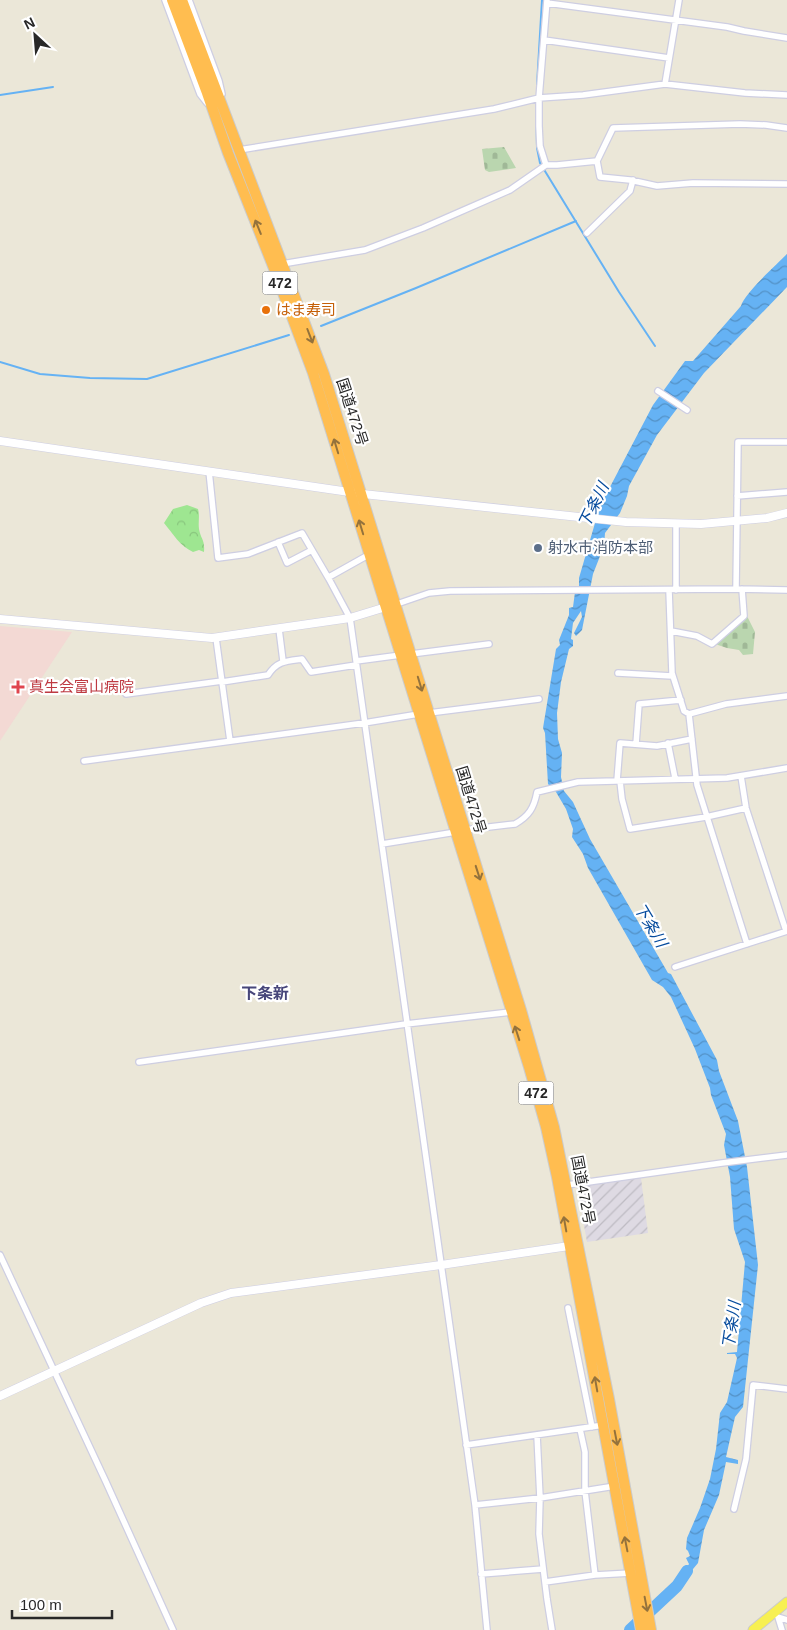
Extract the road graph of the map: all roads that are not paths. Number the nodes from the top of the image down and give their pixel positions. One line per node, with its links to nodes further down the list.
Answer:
1 (165, 0): 15 (street)
2 (172, 0): 11 (highway, 国道472号 / 472)
3 (182, 0): 11 (highway, 国道472号 / 472)
4 (188, 0): 15 (street)
5 (679, 0): 7 (street)
6 (547, 1): 7 (street); 9 (street)
7 (675, 21): 8 (street); 10 (street)
8 (787, 38)
9 (544, 40): 10 (street); 14 (street)
10 (669, 58): 12 (street)
11 (206, 77): 15 (highway, 国道472号 / 472)
12 (665, 84): 13 (street); 14 (street)
13 (787, 95)
14 (539, 98): 17 (street); 19 (street)
15 (219, 113): 17 (highway, 国道472号 / 472); 29 (highway, 国道472号 / 472, one-way to 15)
16 (787, 128): 18 (street)
17 (239, 150): 23 (highway, 国道472号 / 472)
18 (597, 161): 19 (street); 20 (street)
19 (546, 165): 23 (street)
20 (634, 180): 21 (street); 22 (street)
21 (787, 184)
22 (587, 233)
23 (282, 264): 31 (highway, 国道472号 / 472, one-way to 31)
24 (658, 391): 25 (street)
25 (686, 409)
26 (0, 441): 28 (street)
27 (787, 442): 32 (street)
28 (209, 472): 29 (street); 36 (street)
29 (350, 492): 31 (street); 38 (highway, 国道472号 / 472, one-way to 29)
30 (787, 492): 32 (street)
31 (363, 494): 35 (street); 44 (highway, 国道472号 / 472)
32 (737, 496): 34 (street)
33 (787, 513): 34 (street)
34 (737, 522): 35 (street); 40 (street)
35 (676, 524): 42 (street)
36 (278, 542): 37 (street); 37 (street)
37 (312, 550): 39 (street)
38 (370, 554): 39 (street); 44 (highway, 国道472号 / 472)
39 (329, 577): 45 (street)
40 (739, 589): 42 (street); 43 (street); 48 (street)
41 (668, 590): 42 (street); 44 (street); 48 (street)
42 (676, 590)
43 (787, 590)
44 (391, 606): 45 (street); 51 (highway, 国道472号 / 472)
45 (350, 618): 47 (street); 53 (street)
46 (0, 619): 49 (street)
47 (279, 630): 49 (street); 52 (street)
48 (671, 631): 55 (street)
49 (216, 638): 56 (street)
50 (490, 644): 51 (street)
51 (406, 654): 53 (street); 61 (highway, 国道472号 / 472)
52 (283, 661): 53 (street); 56 (street)
53 (356, 663): 63 (street)
54 (618, 673): 55 (street)
55 (672, 676): 60 (street)
56 (222, 681): 57 (street); 65 (street)
57 (126, 694)
58 (787, 696): 62 (street)
59 (539, 698): 61 (street)
60 (681, 700): 62 (street); 66 (street)
61 (424, 714): 63 (street); 76 (highway, 国道472号 / 472)
62 (689, 714): 64 (street)
63 (364, 723): 65 (street); 77 (street)
64 (692, 739): 67 (street); 72 (street)
65 (230, 741): 68 (street)
66 (636, 744): 67 (street); 73 (street)
67 (668, 744): 71 (street)
68 (84, 761)
69 (787, 768): 70 (street)
70 (741, 776): 72 (street); 74 (street)
71 (675, 778): 72 (street); 73 (street)
72 (697, 780): 75 (street)
73 (619, 781): 75 (street); 76 (street)
74 (746, 808): 75 (street); 78 (street)
75 (706, 817): 79 (street)
76 (460, 831): 77 (street); 81 (highway, 国道472号 / 472); 85 (highway, 国道472号 / 472, one-way to 85)
77 (382, 844): 82 (street)
78 (786, 931): 79 (street)
79 (747, 944): 80 (street)
80 (675, 967)
81 (510, 1012): 82 (street); 86 (highway, 国道472号 / 472, one-way to 81)
82 (406, 1024): 83 (street); 88 (street)
83 (139, 1062)
84 (787, 1156): 85 (street)
85 (567, 1185): 110 (highway, 国道472号 / 472, one-way to 110)
86 (569, 1246): 88 (street); 93 (highway, 国道472号 / 472, one-way to 86)
87 (0, 1255): 90 (street)
88 (441, 1265): 90 (street); 97 (street)
89 (568, 1308): 94 (street)
90 (54, 1371): 92 (street); 111 (street)
91 (787, 1390): 102 (street)
92 (0, 1396)
93 (604, 1425): 94 (street); 98 (highway, 国道472号 / 472)
94 (592, 1427): 95 (street)
95 (580, 1429): 96 (street); 99 (street)
96 (537, 1435): 97 (street); 100 (street)
97 (466, 1445): 101 (street)
98 (615, 1486): 99 (street); 104 (highway, 国道472号 / 472, one-way to 98)
99 (585, 1490): 100 (street); 106 (street)
100 (540, 1498): 101 (street); 103 (street)
101 (475, 1505): 105 (street)
102 (734, 1509)
103 (543, 1569): 105 (street); 107 (street)
104 (631, 1573): 106 (street); 110 (highway, 国道472号 / 472)
105 (481, 1574): 112 (street)
106 (595, 1575): 107 (street)
107 (545, 1582): 113 (street)
108 (787, 1602): 114 (main road)
109 (787, 1620): 115 (street)
110 (648, 1629)
111 (173, 1630)
112 (487, 1630)
113 (552, 1630)
114 (753, 1630)
115 (782, 1630)

